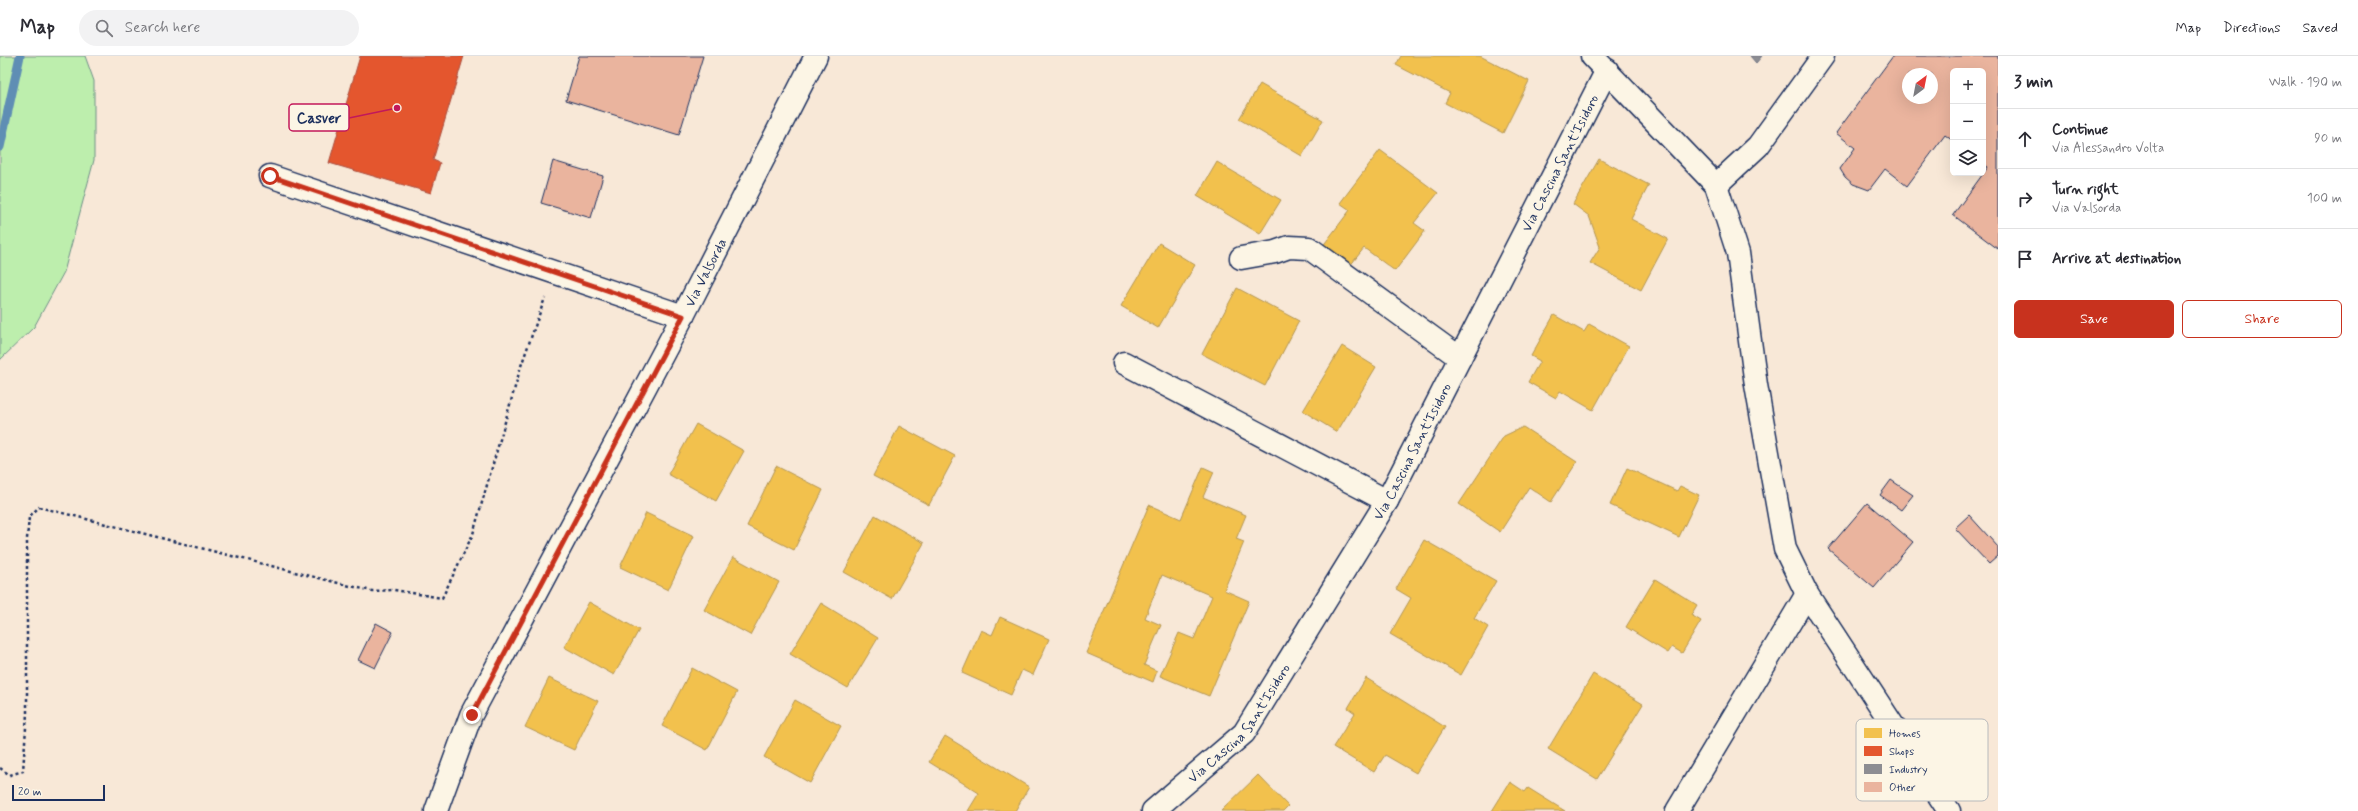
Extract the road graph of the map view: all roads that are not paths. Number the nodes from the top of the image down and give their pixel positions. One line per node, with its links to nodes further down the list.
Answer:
1 (816, 56): 7 (street, Via Valsorda)
2 (1823, 56): 5 (street)
3 (1599, 63): 5 (street); 8 (street, Via Cascina Sant'Isidoro)
4 (270, 176): 7 (street)
5 (1716, 185): 11 (street)
6 (1240, 258): 8 (street)
7 (683, 316): 14 (street, Via Valsorda)
8 (1460, 358): 10 (street, Via Cascina Sant'Isidoro)
9 (1124, 363): 10 (street)
10 (1387, 501): 15 (street, Via Cascina Sant'Isidoro)
11 (1807, 594): 12 (street); 16 (street)
12 (1889, 719)
13 (1942, 801): 17 (street)
14 (436, 811)
15 (1153, 811)
16 (1677, 811)
17 (1949, 811)

